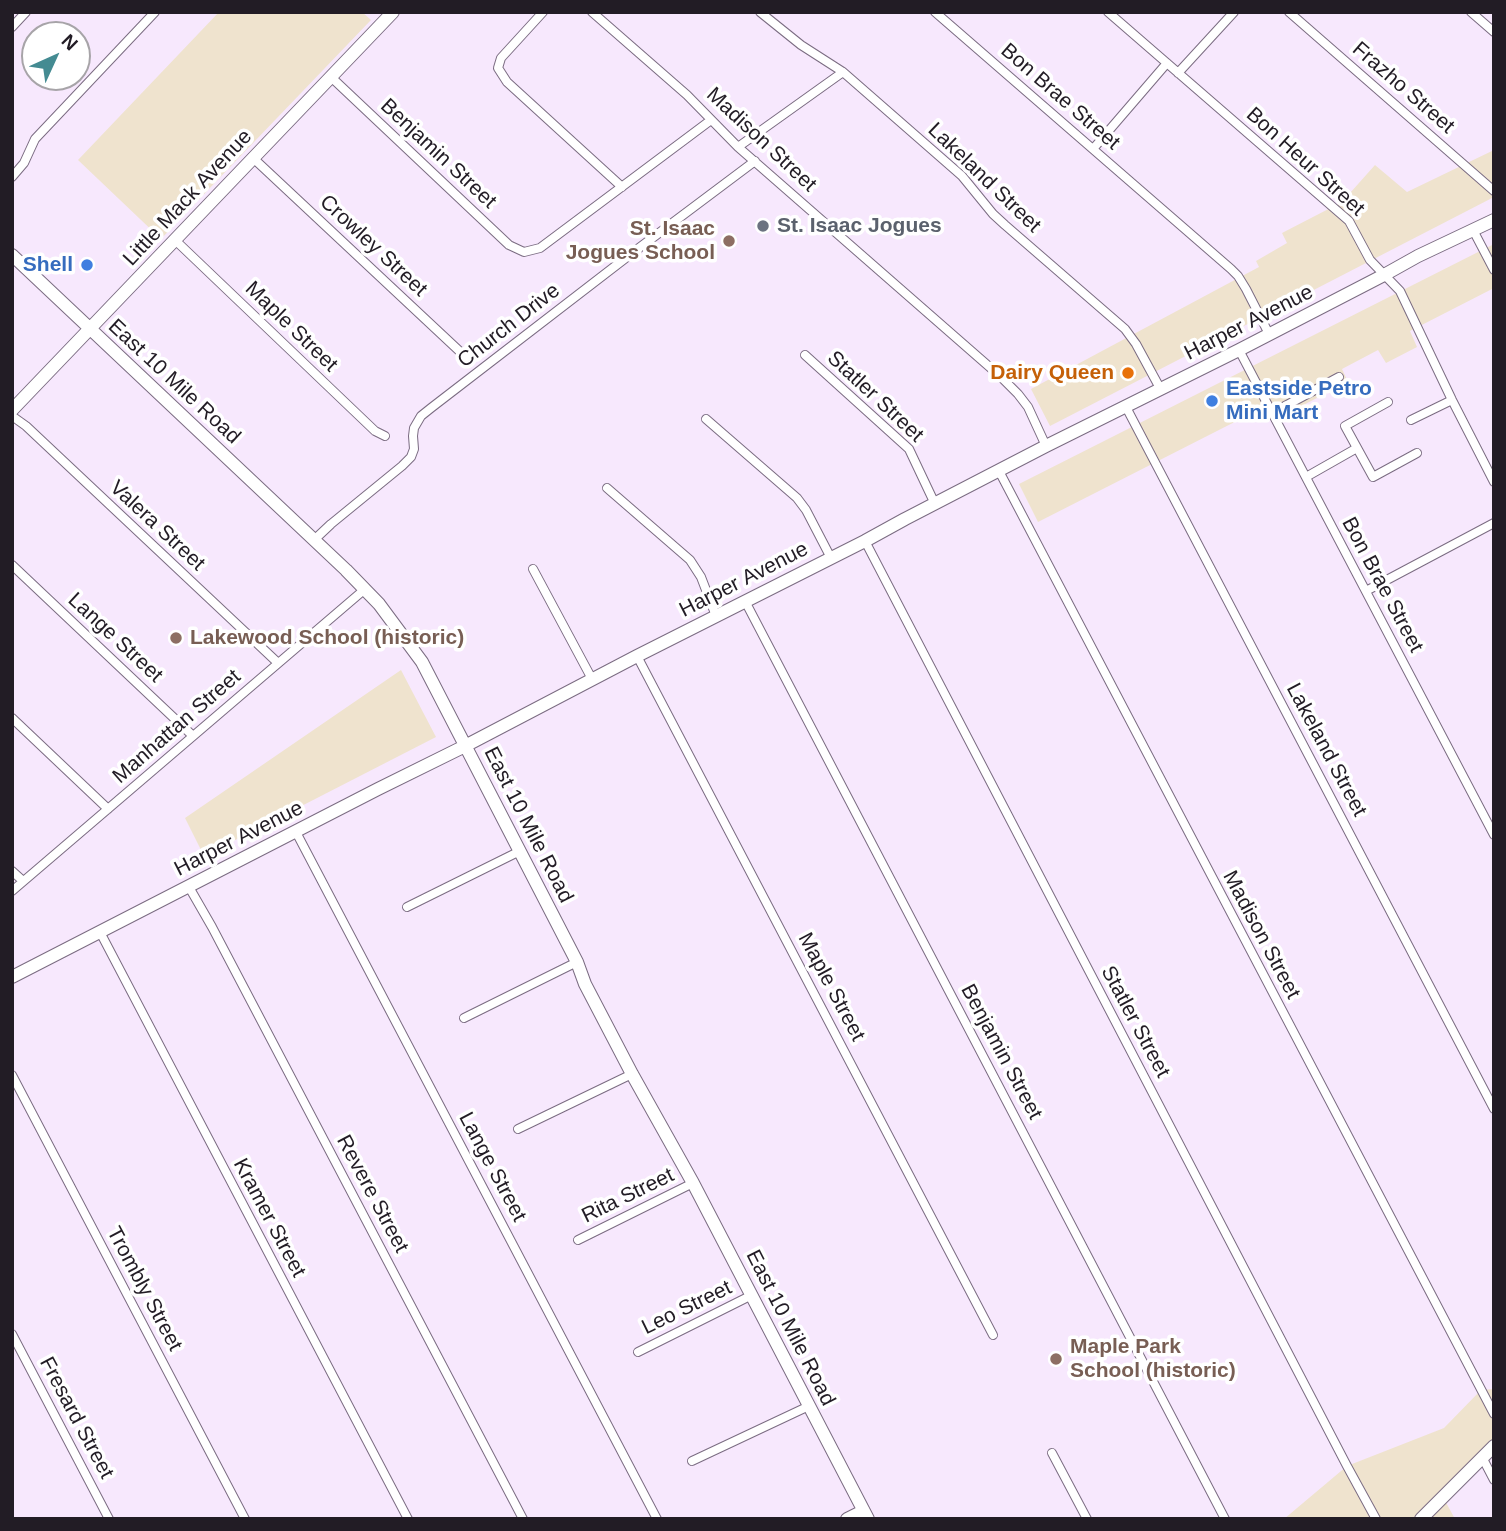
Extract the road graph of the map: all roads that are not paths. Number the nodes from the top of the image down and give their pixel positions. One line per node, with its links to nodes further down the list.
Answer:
1 (26, 12): 12 (street)
2 (155, 12): 23 (street)
3 (393, 12): 17 (main road, Little Mack Avenue)
4 (543, 12): 24 (street)
5 (592, 12): 18 (street, Madison Street)
6 (761, 12): 15 (street, Lakeland Street)
7 (935, 12): 20 (street, Bon Brae Street)
8 (1108, 12): 14 (street, Bon Heur Street)
9 (1234, 12): 16 (street)
10 (1289, 12): 25 (street, Frazho Street)
11 (1471, 12): 13 (street)
12 (12, 27)
13 (1494, 32)
14 (1167, 63): 16 (street, Bon Heur Street); 20 (street)
15 (843, 72): 19 (street); 38 (street, Lakeland Street)
16 (1178, 73): 31 (street, Bon Heur Street)
17 (331, 77): 21 (main road, Little Mack Avenue); 24 (street, Benjamin Street)
18 (711, 120): 19 (street, Madison Street); 24 (street)
19 (738, 147): 22 (street, Madison Street)
20 (1093, 149): 33 (street, Bon Brae Street)
21 (252, 157): 28 (main road, Little Mack Avenue); 36 (street, Crowley Street)
22 (755, 161): 48 (street, Madison Street); 57 (street, Church Drive)
23 (12, 177)
24 (622, 187)
25 (1494, 191)
26 (1494, 220): 27 (main road, Harper Avenue)
27 (1473, 230): 30 (street); 31 (main road, Harper Avenue)
28 (175, 240): 32 (main road, Little Mack Avenue); 47 (street, Maple Street)
29 (12, 255): 32 (main road, East 10 Mile Road)
30 (1494, 270)
31 (1384, 275): 33 (main road, Harper Avenue); 39 (street, Bon Heur Street)
32 (90, 329): 42 (main road, Little Mack Avenue); 57 (main road, East 10 Mile Road)
33 (1269, 334): 34 (main road, Harper Avenue)
34 (1239, 350): 38 (main road, Harper Avenue); 43 (street, Bon Brae Street)
35 (805, 355): 55 (street, Statler Street)
36 (470, 361)
37 (1339, 377): 43 (street)
38 (1161, 390): 41 (main road, Harper Avenue)
39 (1452, 400): 46 (street); 53 (street, Bon Heur Street)
40 (1388, 402): 49 (street)
41 (1126, 407): 48 (main road, Harper Avenue); 87 (street, Lakeland Street)
42 (12, 410)
43 (1272, 413): 52 (street, Bon Brae Street)
44 (12, 416): 67 (street, Valera Street)
45 (706, 419): 59 (street)
46 (1411, 420)
47 (385, 436)
48 (1046, 446): 51 (main road, Harper Avenue)
49 (1357, 448): 50 (street); 52 (street)
50 (1417, 453)
51 (999, 471): 55 (main road, Harper Avenue); 96 (street, Madison Street)
52 (1306, 477): 63 (street, Bon Brae Street)
53 (1494, 482)
54 (607, 488): 65 (street)
55 (935, 504): 58 (main road, Harper Avenue)
56 (1494, 523): 63 (street)
57 (314, 540): 62 (main road, East 10 Mile Road)
58 (865, 541): 59 (main road, Harper Avenue); 111 (street, Statler Street)
59 (831, 558): 64 (main road, Harper Avenue)
60 (12, 565): 70 (street, Lange Street)
61 (533, 569): 68 (street)
62 (365, 589): 67 (street, Manhattan Street); 71 (main road, East 10 Mile Road)
63 (1366, 591): 74 (street, Bon Brae Street)
64 (745, 601): 65 (main road, Harper Avenue); 110 (street, Benjamin Street)
65 (716, 616): 66 (main road, Harper Avenue)
66 (637, 656): 68 (main road, Harper Avenue); 93 (street, Maple Street)
67 (278, 663): 70 (street, Manhattan Street)
68 (592, 679): 71 (main road, Harper Avenue)
69 (12, 718): 72 (street)
70 (193, 736): 72 (street, Manhattan Street)
71 (465, 746): 73 (main road, Harper Avenue); 75 (main road, East 10 Mile Road)
72 (108, 809): 77 (street, Manhattan Street)
73 (296, 832): 78 (main road, Harper Avenue); 107 (street, Lange Street)
74 (1494, 835)
75 (520, 851): 80 (street); 82 (main road, East 10 Mile Road)
76 (12, 871): 77 (street)
77 (23, 881): 79 (street, Manhattan Street)
78 (190, 887): 81 (main road, Harper Avenue); 106 (street, Revere Street)
79 (12, 891)
80 (407, 907)
81 (100, 932): 83 (main road, Harper Avenue); 105 (street, Kramer Street)
82 (577, 962): 84 (street); 85 (main road, East 10 Mile Road)
83 (12, 977)
84 (464, 1018)
85 (632, 1074): 88 (street); 89 (main road, East 10 Mile Road)
86 (12, 1075): 104 (street, Trombly Street)
87 (1494, 1109)
88 (518, 1129)
89 (693, 1183): 90 (street, Rita Street); 91 (main road, East 10 Mile Road)
90 (578, 1240)
91 (752, 1295): 94 (street, Leo Street); 95 (main road, East 10 Mile Road)
92 (12, 1334): 103 (street, Fresard Street)
93 (993, 1335)
94 (638, 1352)
95 (809, 1406): 100 (street); 102 (main road, East 10 Mile Road)
96 (1494, 1414)
97 (1494, 1446): 99 (main road)
98 (1052, 1453): 109 (street)
99 (1482, 1457): 101 (street); 112 (main road)
100 (692, 1461)
101 (1492, 1473)
102 (865, 1515): 108 (main road)
103 (110, 1519)
104 (245, 1519)
105 (408, 1519)
106 (523, 1519)
107 (657, 1519)
108 (847, 1519)
109 (1087, 1519)
110 (1225, 1519)
111 (1376, 1519)
112 (1421, 1519)

